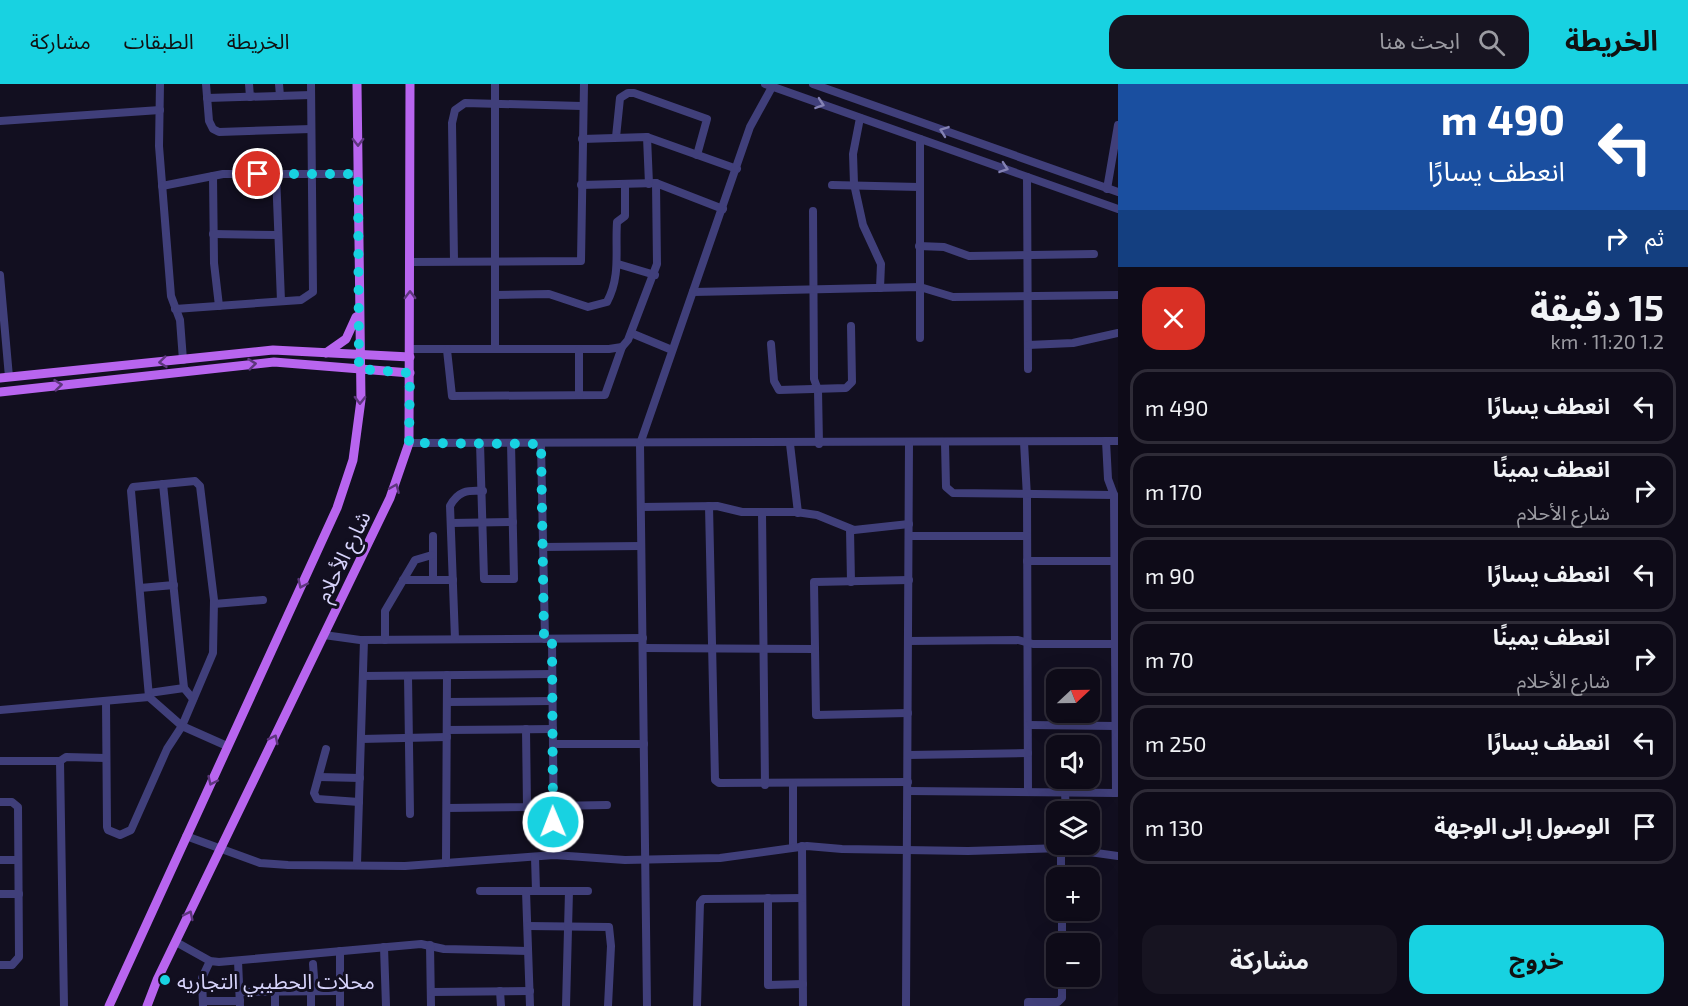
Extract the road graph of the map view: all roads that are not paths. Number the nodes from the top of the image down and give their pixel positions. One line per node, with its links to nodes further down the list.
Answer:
1 (160, 84): 18 (street)
2 (206, 84): 15 (street)
3 (249, 84): 14 (street)
4 (279, 84): 13 (street)
5 (311, 84): 12 (street)
6 (357, 84): 31 (main road, شارع الأحلام, one-way to 31)
7 (410, 84): 53 (main road, شارع الأحلام)
8 (495, 84): 16 (street)
9 (584, 84): 17 (street)
10 (813, 84): 41 (street, one-way to 10)
11 (768, 85): 19 (street, one-way to 19); 28 (street)
12 (311, 95): 13 (street); 22 (street)
13 (280, 96): 14 (street)
14 (250, 97): 15 (street)
15 (207, 98): 22 (street)
16 (494, 104): 17 (street); 51 (street); 52 (street)
17 (582, 106): 25 (street)
18 (160, 110): 20 (street); 39 (street)
19 (860, 118): 26 (street); 36 (street)
20 (0, 121)
21 (1118, 125): 41 (street)
22 (311, 129): 30 (street)
23 (616, 137): 24 (street); 25 (street); 27 (street)
24 (647, 137): 27 (street); 35 (street)
25 (582, 139): 37 (street)
26 (920, 139): 33 (street, one-way to 33); 40 (street)
27 (697, 155): 28 (street)
28 (737, 169): 43 (street)
29 (276, 174): 30 (street); 32 (street); 47 (street)
30 (312, 174): 31 (street); 64 (street)
31 (358, 174): 67 (main road, شارع الأحلام)
32 (213, 176): 39 (street); 46 (street)
33 (1027, 177): 44 (street); 50 (street)
34 (625, 184): 35 (street); 37 (street); 54 (street)
35 (653, 184): 43 (street); 55 (street)
36 (854, 184): 38 (street); 40 (street); 58 (street)
37 (581, 185): 52 (street)
38 (832, 185)
39 (162, 186): 66 (street)
40 (919, 187): 48 (street)
41 (1107, 189): 42 (street)
42 (1118, 192)
43 (723, 209): 60 (street)
44 (1118, 209)
45 (813, 211): 59 (street)
46 (213, 234): 47 (street); 65 (street)
47 (278, 235): 64 (street)
48 (919, 246): 50 (street); 57 (street)
49 (1094, 254): 50 (street)
50 (1027, 255): 63 (street)
51 (454, 261): 52 (street); 53 (street)
52 (495, 261): 61 (street)
53 (410, 262): 79 (main road, شارع الأحلام, one-way to 53)
54 (618, 264): 55 (street); 61 (street)
55 (655, 274): 69 (street)
56 (0, 275): 88 (street)
57 (918, 287): 58 (street); 63 (street); 71 (street)
58 (880, 288): 59 (street)
59 (813, 290): 60 (street); 89 (street)
60 (693, 292): 78 (street)
61 (495, 295): 74 (street)
62 (1118, 295): 63 (street)
63 (1028, 296): 73 (street)
64 (281, 301): 65 (street)
65 (219, 306): 66 (street)
66 (175, 309): 83 (street)
67 (359, 309): 80 (main road); 82 (main road, شارع الأحلام)
68 (851, 326): 89 (street)
69 (631, 333): 75 (street); 78 (street)
70 (1118, 333): 73 (street)
71 (920, 338)
72 (771, 344): 89 (street)
73 (1028, 345): 86 (street)
74 (495, 347): 76 (street); 77 (street)
75 (622, 347): 77 (street); 91 (street)
76 (447, 350): 79 (street); 91 (street)
77 (579, 350): 91 (street)
78 (672, 350): 100 (street)
79 (410, 353): 82 (main road); 87 (main road, شارع الأحلام)
80 (324, 354): 81 (main road); 82 (main road)
81 (227, 356): 83 (main road); 84 (main road)
82 (359, 356): 85 (main road, شارع الأحلام)
83 (183, 360): 88 (main road, one-way to 88)
84 (227, 367): 85 (main road, one-way to 85); 90 (main road, one-way to 84)
85 (359, 369): 87 (main road); 169 (main road, شارع الأحلام, one-way to 169)
86 (1028, 369)
87 (410, 373): 95 (main road, شارع الأحلام)
88 (5, 378): 90 (main road)
89 (818, 390): 102 (street)
90 (5, 391)
91 (579, 395)
92 (1106, 441): 93 (street); 94 (street); 107 (street)
93 (1118, 441)
94 (1024, 442): 98 (street); 106 (street)
95 (409, 443): 96 (street); 134 (main road, شارع الأحلام, one-way to 95)
96 (480, 443): 97 (street); 105 (street)
97 (512, 443): 99 (street); 113 (street)
98 (945, 443): 103 (street); 106 (street)
99 (541, 444): 100 (street); 121 (street)
100 (640, 444): 101 (street); 109 (street)
101 (790, 444): 102 (street); 111 (street)
102 (819, 444): 103 (street)
103 (909, 444): 115 (street)
104 (163, 484): 130 (street); 131 (street); 133 (street)
105 (483, 491): 112 (street); 114 (street)
106 (1027, 494): 107 (street); 119 (street)
107 (1114, 495): 124 (street)
108 (709, 506): 109 (street); 110 (street); 144 (street)
109 (640, 507): 120 (street)
110 (762, 512): 111 (street); 145 (street)
111 (798, 513): 116 (street)
112 (483, 522): 113 (street); 113 (street); 114 (street)
113 (513, 522)
114 (451, 523): 127 (street)
115 (909, 524): 116 (street); 118 (street)
116 (850, 529): 129 (street)
117 (433, 536): 122 (street)
118 (909, 536): 119 (street); 128 (street)
119 (1027, 536): 123 (street)
120 (641, 546): 121 (street); 135 (street)
121 (543, 547): 137 (street)
122 (432, 555): 125 (street); 126 (street)
123 (1027, 561): 124 (street); 141 (street)
124 (1115, 561): 142 (street)
125 (403, 580): 126 (street); 139 (street)
126 (433, 580): 127 (street)
127 (453, 580): 136 (street)
128 (909, 580): 129 (street); 140 (street)
129 (851, 582): 146 (street)
130 (174, 585): 131 (street); 151 (street)
131 (140, 588): 152 (street)
132 (263, 600): 133 (street)
133 (214, 604): 153 (street)
134 (324, 634): 138 (street); 195 (main road, شارع الأحلام, one-way to 134)
135 (642, 638): 137 (street); 143 (street)
136 (454, 639): 137 (street); 139 (street)
137 (548, 639): 147 (street)
138 (364, 640): 139 (street); 149 (street)
139 (385, 640)
140 (909, 641): 141 (street); 158 (street)
141 (1028, 643): 142 (street); 159 (street)
142 (1117, 643): 161 (street)
143 (643, 648): 144 (street); 168 (street)
144 (711, 648): 145 (street); 180 (street)
145 (764, 649): 146 (street); 180 (street)
146 (815, 649): 158 (street)
147 (552, 674): 148 (street); 155 (street)
148 (447, 675): 150 (street); 156 (street)
149 (363, 676): 150 (street); 166 (street)
150 (408, 676): 165 (street)
151 (184, 688): 152 (street); 153 (street)
152 (149, 695): 154 (street); 160 (street)
153 (193, 699): 160 (street)
154 (106, 701): 157 (street); 173 (street)
155 (552, 701): 156 (street); 163 (street)
156 (447, 702): 164 (street)
157 (0, 710)
158 (908, 713): 172 (street)
159 (1028, 725): 161 (street); 171 (street)
160 (182, 726): 169 (street); 173 (street)
161 (1116, 726): 183 (street)
162 (526, 729): 163 (street); 164 (street); 189 (street)
163 (553, 729): 167 (street)
164 (447, 733): 165 (street); 189 (street)
165 (409, 738): 166 (street); 190 (street)
166 (361, 739): 177 (street)
167 (553, 744): 168 (street); 188 (street)
168 (644, 744): 200 (street)
169 (227, 747): 191 (main road, شارع الأحلام, one-way to 191)
170 (326, 749): 176 (street)
171 (1028, 753): 172 (street); 182 (street)
172 (908, 755): 178 (street)
173 (106, 758): 175 (street)
174 (0, 761): 175 (street)
175 (60, 761): 236 (street)
176 (319, 777): 177 (street); 186 (street)
177 (360, 778): 186 (street)
178 (908, 782): 179 (street); 181 (street)
179 (793, 784): 180 (street); 192 (street)
180 (765, 785)
181 (908, 791): 182 (street); 194 (street)
182 (1028, 792): 183 (street)
183 (1065, 792): 184 (street)
184 (1065, 801)
185 (0, 802): 202 (street)
186 (359, 802): 204 (street)
187 (607, 804): 188 (street)
188 (553, 806): 197 (street)
189 (447, 808): 203 (street)
190 (410, 814)
191 (186, 836): 195 (street); 237 (main road, شارع الأحلام)
192 (798, 846): 194 (street); 200 (street); 213 (street)
193 (1046, 848): 194 (street)
194 (908, 849): 251 (street)
195 (220, 850): 204 (street); 216 (main road, شارع الأحلام, one-way to 195)
196 (1100, 853): 198 (street)
197 (554, 855): 199 (street); 200 (street)
198 (1118, 856)
199 (535, 857): 203 (street); 207 (street)
200 (646, 859): 248 (street)
201 (0, 860): 202 (street)
202 (18, 860): 211 (street)
203 (447, 863): 204 (street)
204 (357, 864)
205 (480, 891): 206 (street)
206 (526, 891): 207 (street); 214 (street)
207 (536, 891): 208 (street)
208 (568, 891): 209 (street); 215 (street)
209 (588, 891)
210 (0, 894): 211 (street)
211 (19, 894): 224 (street)
212 (768, 898): 213 (street); 225 (street); 249 (street)
213 (802, 898): 225 (street)
214 (528, 926): 215 (street); 220 (street)
215 (567, 926): 246 (street); 247 (street)
216 (176, 942): 221 (street); 238 (main road, شارع الأحلام)
217 (429, 945): 218 (street); 220 (street); 233 (street)
218 (384, 947): 219 (street); 242 (street)
219 (340, 951): 222 (street); 227 (street)
220 (528, 951): 229 (street)
221 (210, 961): 222 (street); 234 (street)
222 (238, 961): 230 (street)
223 (313, 964): 232 (street)
224 (0, 965)
225 (803, 984): 250 (street)
226 (1062, 987): 252 (street)
227 (340, 991): 232 (street); 241 (street)
228 (500, 991): 229 (street); 233 (street); 244 (street)
229 (530, 991): 245 (street)
230 (240, 992): 231 (street); 235 (street)
231 (275, 992): 232 (street); 239 (street)
232 (313, 992): 240 (street)
233 (431, 993): 243 (street)
234 (203, 1003): 235 (street)
235 (240, 1004)
236 (64, 1006)
237 (109, 1006)
238 (147, 1006)
239 (275, 1006)
240 (311, 1006)
241 (340, 1006)
242 (386, 1006)
243 (431, 1006)
244 (501, 1006)
245 (530, 1006)
246 (566, 1006)
247 (608, 1006)
248 (647, 1006)
249 (697, 1006)
250 (803, 1006)
251 (906, 1006)
252 (1028, 1006)

